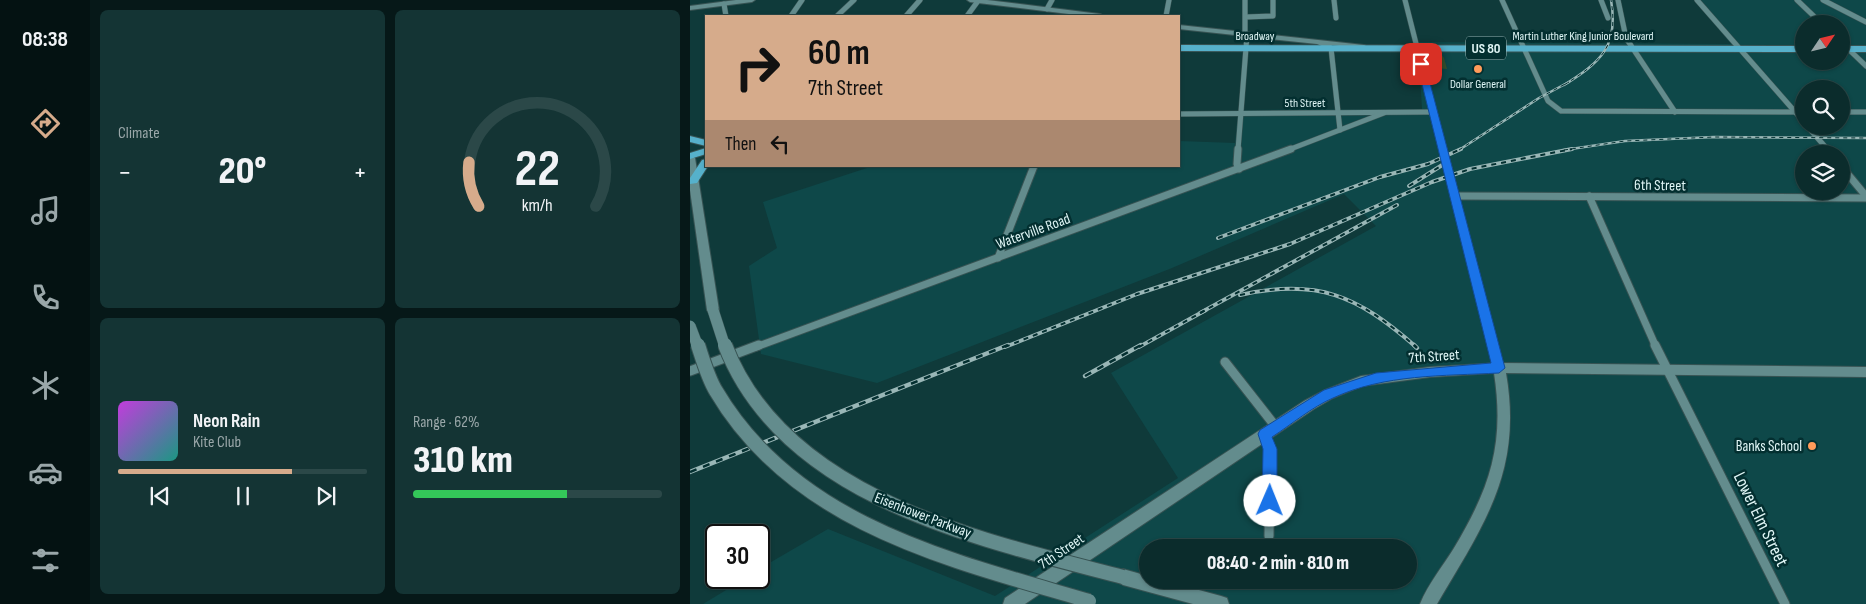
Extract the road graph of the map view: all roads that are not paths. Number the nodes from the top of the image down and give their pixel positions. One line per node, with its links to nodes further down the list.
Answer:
1 (752, 0): 19 (street)
2 (802, 0): 23 (street)
3 (854, 0): 24 (street)
4 (920, 0): 25 (street)
5 (974, 0): 18 (street); 26 (street)
6 (1052, 0): 21 (street)
7 (1169, 0): 28 (street)
8 (1245, 0): 30 (street)
9 (1273, 0): 30 (street)
10 (1334, 0): 31 (street)
11 (1405, 0): 42 (street)
12 (1502, 0): 43 (street)
13 (1601, 0): 32 (street)
14 (1618, 0): 44 (street)
15 (1697, 0): 45 (street)
16 (1797, 0): 29 (street)
17 (1823, 0): 33 (street)
18 (987, 1): 21 (street)
19 (724, 4): 20 (street); 22 (street)
20 (690, 8)
21 (1047, 9): 27 (street)
22 (726, 15)
23 (792, 15)
24 (838, 15)
25 (907, 15)
26 (967, 15)
27 (1088, 15)
28 (1166, 15)
29 (1813, 15)
30 (1246, 18): 35 (street)
31 (1336, 18)
32 (1608, 18)
33 (1866, 22)
34 (1180, 26): 35 (street)
35 (1246, 35): 37 (street); 39 (street)
36 (1318, 42): 37 (street); 40 (street); 41 (street)
37 (1299, 44): 39 (main road, Broadway / US 80); 40 (main road, Broadway / US 80)
38 (1180, 48): 39 (main road, Broadway / US 80)
39 (1247, 48): 58 (street)
40 (1331, 48): 41 (main road, Martin Luther King Junior Boulevard / US 80); 59 (street)
41 (1372, 48): 42 (main road, Martin Luther King Junior Boulevard / US 80)
42 (1417, 48): 43 (main road, Martin Luther King Junior Boulevard / US 80); 51 (street)
43 (1523, 48): 44 (main road, Martin Luther King Junior Boulevard / US 80); 52 (street)
44 (1633, 48): 45 (main road, Martin Luther King Junior Boulevard / US 80); 52 (street)
45 (1741, 49): 46 (main road, Martin Luther King Junior Boulevard / US 80); 53 (street)
46 (1795, 49)
47 (1850, 49): 48 (main road)
48 (1866, 50)
49 (1850, 53): 50 (street)
50 (1866, 66)
51 (1432, 112): 56 (street, 5th Street); 72 (street)
52 (1675, 112): 53 (street)
53 (1795, 112)
54 (1850, 112): 55 (street)
55 (1866, 112)
56 (1384, 113): 59 (street, 5th Street); 60 (street, Waterville Road)
57 (1180, 114): 58 (street, 5th Street)
58 (1242, 114): 59 (street, 5th Street); 69 (street)
59 (1338, 114): 60 (street)
60 (1340, 130): 69 (street, Waterville Road)
61 (1815, 135): 64 (street)
62 (690, 139): 63 (main road)
63 (705, 143)
64 (1823, 145)
65 (705, 151): 66 (main road)
66 (690, 157): 71 (street, Eisenhower Parkway)
67 (705, 164): 71 (main road)
68 (1034, 167): 75 (street)
69 (1239, 169): 75 (street, Waterville Road)
70 (1850, 177): 74 (street)
71 (694, 181): 87 (street, Eisenhower Parkway, bridge)
72 (1454, 196): 73 (street, 6th Street); 78 (street)
73 (1589, 196): 74 (street, 6th Street); 79 (street, Lower Elm Street)
74 (1866, 197)
75 (998, 258): 80 (street, Waterville Road)
76 (690, 326): 85 (street, Eisenhower Parkway, bridge)
77 (1225, 362): 82 (street)
78 (1499, 368): 79 (street, 7th Street); 82 (street, 7th Street); 88 (street)
79 (1666, 370): 81 (street, 7th Street); 89 (street, Lower Elm Street)
80 (690, 371)
81 (1866, 372)
82 (1276, 427): 83 (street, 7th Street)
83 (1265, 434): 84 (street); 86 (street, 7th Street)
84 (1269, 536)
85 (1093, 602)
86 (1011, 604)
87 (1221, 604)
88 (1428, 604)
89 (1785, 604)

